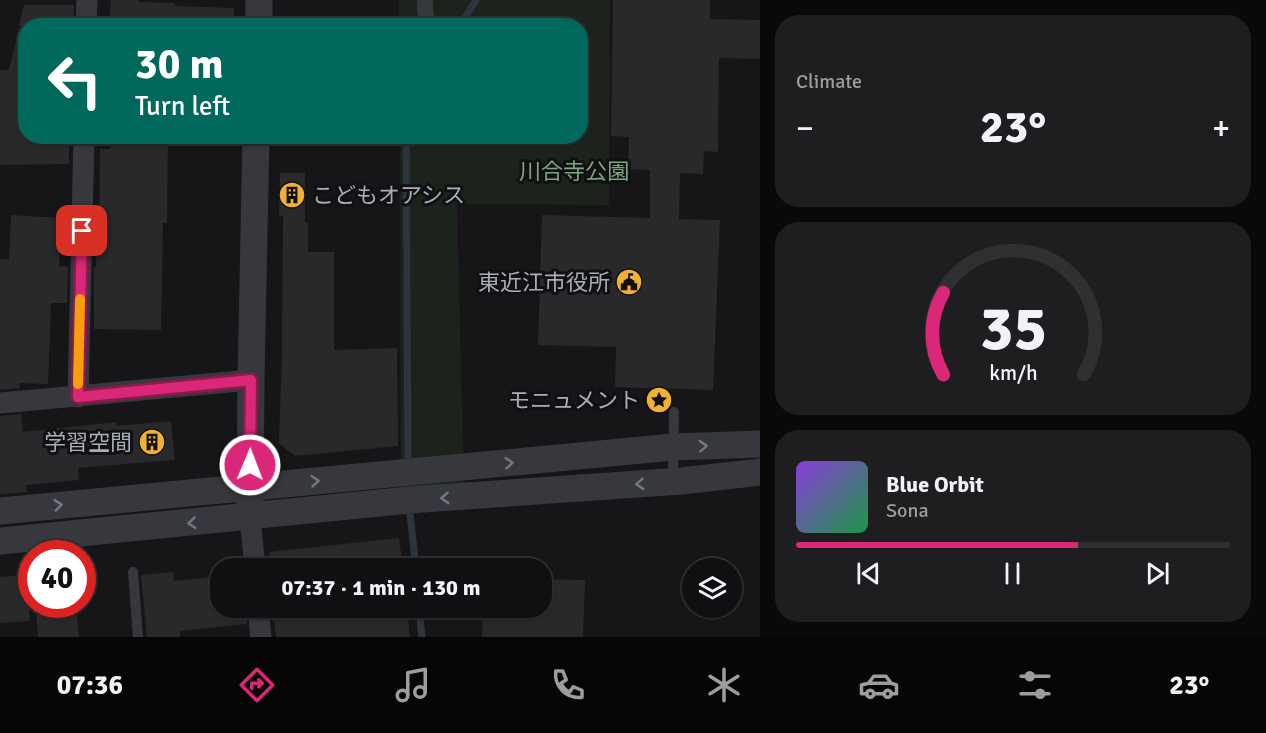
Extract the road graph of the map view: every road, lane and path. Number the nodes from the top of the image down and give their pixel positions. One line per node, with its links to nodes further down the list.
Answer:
1 (87, 0): 4 (street)
2 (259, 0): 5 (street)
3 (425, 0): 6 (street)
4 (86, 18)
5 (259, 18)
6 (429, 18)
7 (84, 144): 10 (street)
8 (256, 144): 9 (street)
9 (251, 380): 10 (street); 17 (street)
10 (78, 397): 11 (street)
11 (0, 403)
12 (674, 412): 14 (lane)
13 (760, 444): 14 (street, one-way to 13)
14 (673, 447): 16 (lane); 17 (street, one-way to 14)
15 (760, 472): 16 (street)
16 (673, 481): 19 (street, one-way to 19)
17 (250, 487): 18 (street, one-way to 17); 19 (street)
18 (0, 511)
19 (250, 517): 20 (street, one-way to 20); 21 (street)
20 (0, 541)
21 (254, 558)
22 (133, 572): 24 (lane)
23 (259, 618): 25 (street)
24 (138, 637)
25 (261, 637)

